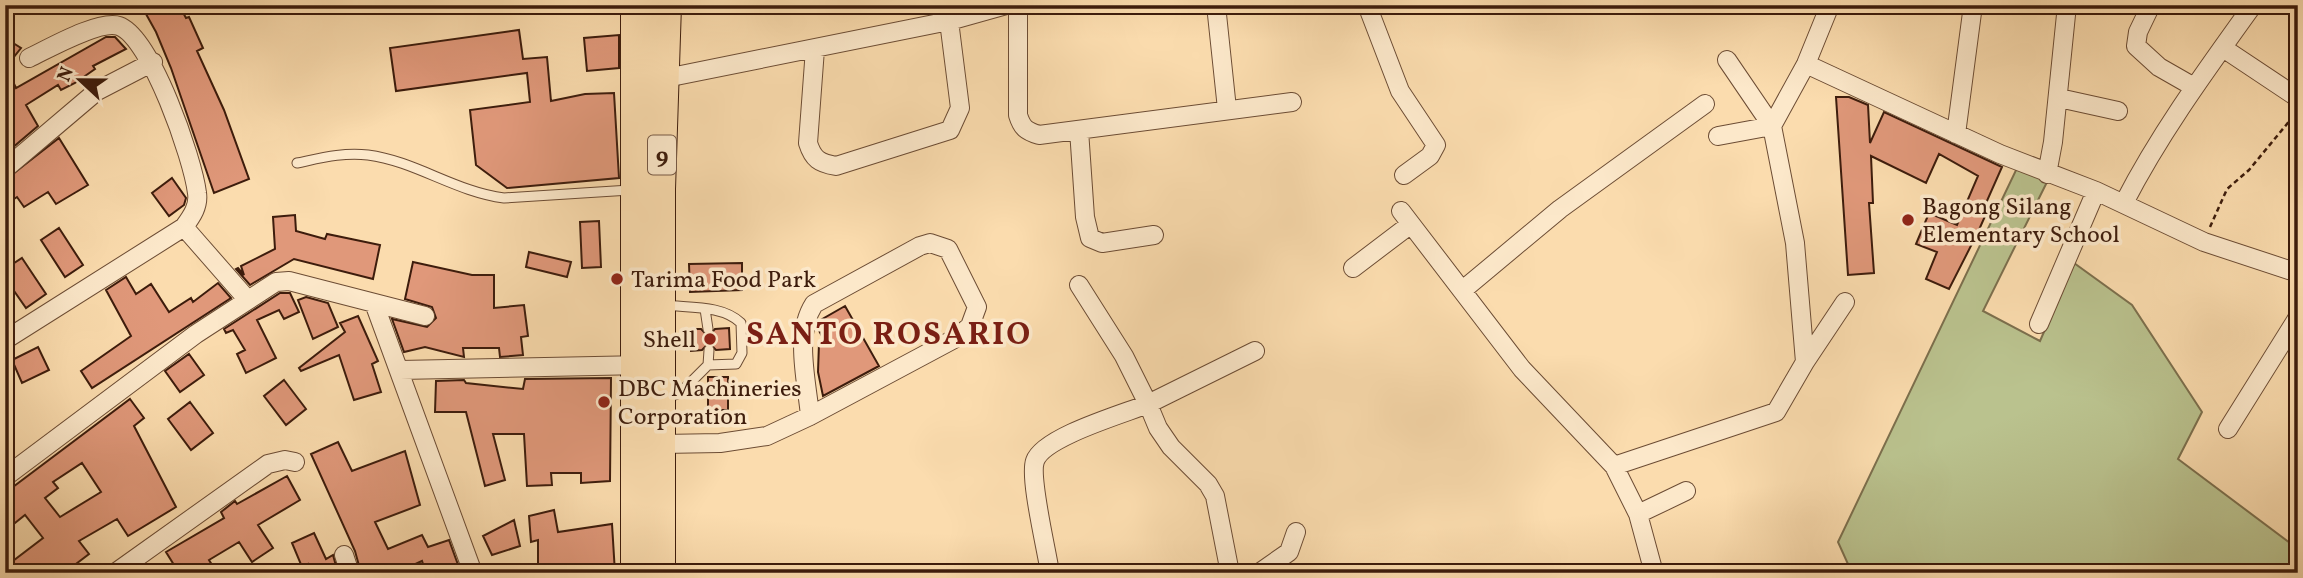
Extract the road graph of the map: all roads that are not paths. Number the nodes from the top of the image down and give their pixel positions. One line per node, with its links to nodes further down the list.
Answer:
1 (636, 5): 35 (highway, 9)
2 (666, 5): 19 (highway, 9)
3 (1006, 5): 12 (street)
4 (1018, 5): 28 (street)
5 (1216, 5): 25 (street)
6 (1367, 5): 34 (street)
7 (1830, 5): 18 (street)
8 (1973, 5): 29 (street)
9 (2067, 5): 21 (street)
10 (2151, 5): 20 (street)
11 (2253, 5): 13 (street)
12 (949, 21): 14 (street); 14 (street)
13 (2223, 48): 20 (street); 22 (street)
14 (815, 49): 19 (street)
15 (29, 58): 17 (street)
16 (1727, 60): 27 (street)
17 (153, 62): 32 (street); 38 (street)
18 (1806, 64): 27 (street); 29 (street)
19 (666, 78): 35 (highway, 9)
20 (2194, 87): 37 (street)
21 (2059, 98): 26 (street); 33 (street)
22 (2298, 98)
23 (1292, 102): 25 (street)
24 (1705, 104): 43 (street)
25 (1227, 109): 28 (street)
26 (2118, 111)
27 (1772, 126): 30 (street); 56 (street)
28 (1079, 130): 39 (street)
29 (1956, 134): 33 (street)
30 (1718, 136)
31 (297, 163): 35 (lane)
32 (5, 169)
33 (2047, 174): 36 (street)
34 (1404, 175)
35 (647, 190): 47 (highway, 9); 57 (highway, 9)
36 (2096, 191): 37 (street); 51 (street)
37 (2124, 203): 41 (street)
38 (184, 227): 44 (street); 53 (street)
39 (1154, 235)
40 (1353, 268): 43 (street)
41 (2298, 273)
42 (1079, 285): 61 (street)
43 (1464, 289): 66 (street)
44 (247, 299): 46 (street); 67 (street)
45 (1845, 302): 56 (street)
46 (374, 303): 49 (street); 59 (street)
47 (660, 305): 48 (lane); 57 (highway, 9)
48 (705, 309): 52 (lane); 58 (lane)
49 (425, 316)
50 (2298, 317): 63 (street)
51 (2039, 324)
52 (708, 329)
53 (5, 341)
54 (709, 350): 58 (lane)
55 (1255, 351): 61 (street)
56 (1805, 362): 66 (street)
57 (649, 365): 59 (street); 60 (highway, 9); 75 (highway, 9)
58 (708, 365): 60 (lane)
59 (400, 370): 74 (street)
60 (663, 400): 64 (highway, 9)
61 (1148, 404): 77 (street); 78 (street)
62 (810, 416): 62 (street); 64 (street)
63 (2228, 429)
64 (663, 444): 76 (highway, 9)
65 (295, 462): 72 (street)
66 (1614, 466): 69 (street)
67 (5, 477)
68 (1686, 491): 69 (street)
69 (1639, 514): 80 (street)
70 (1296, 532): 79 (street)
71 (344, 555): 73 (street)
72 (115, 573)
73 (350, 573)
74 (473, 573)
75 (636, 573)
76 (660, 573)
77 (1050, 573)
78 (1230, 573)
79 (1259, 573)
80 (1654, 573)

